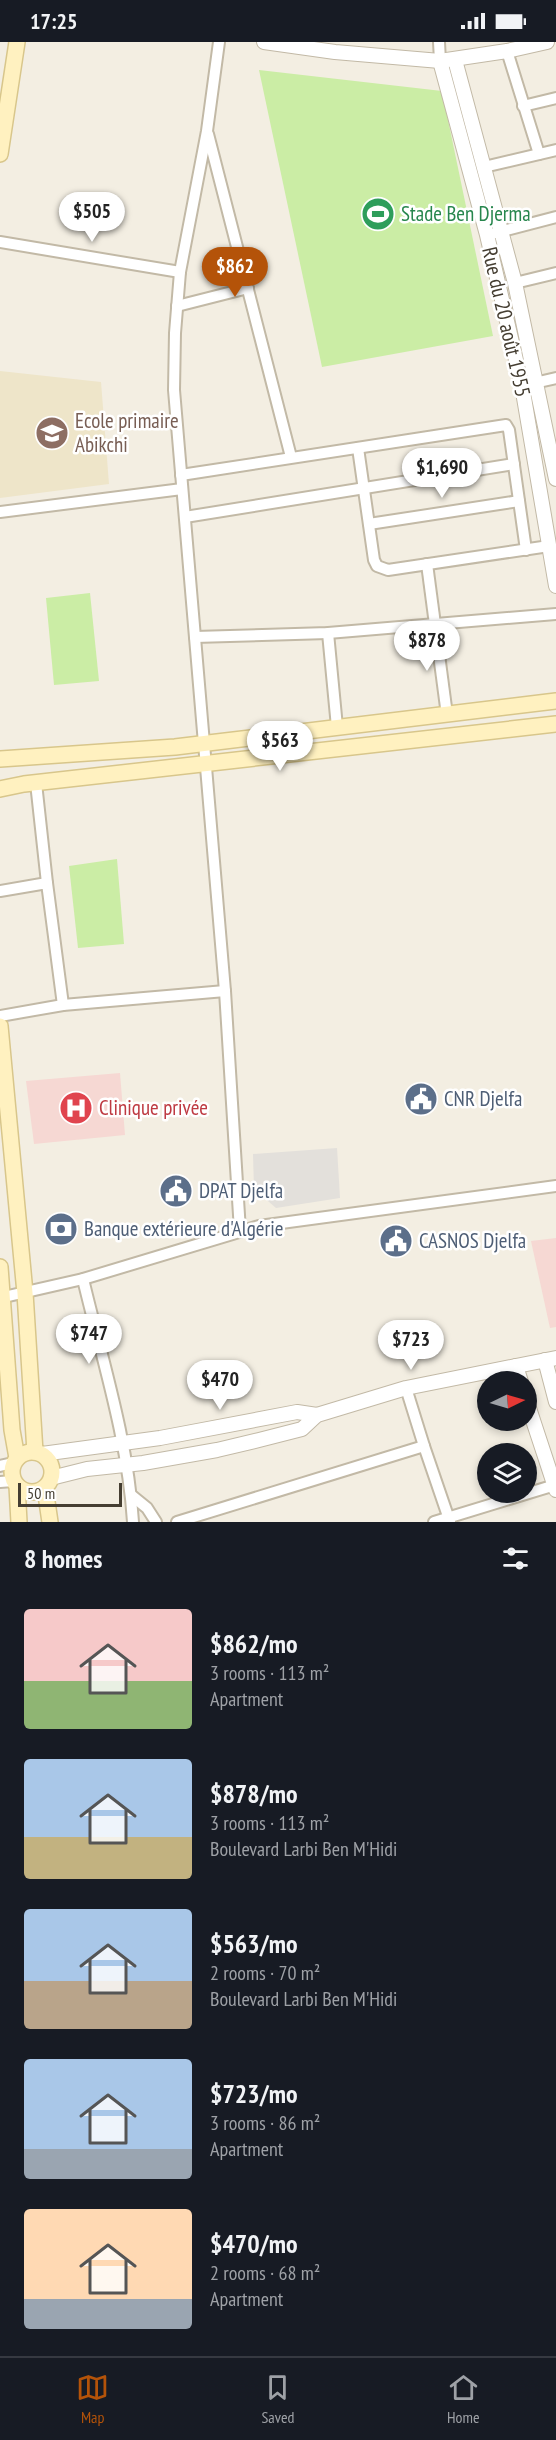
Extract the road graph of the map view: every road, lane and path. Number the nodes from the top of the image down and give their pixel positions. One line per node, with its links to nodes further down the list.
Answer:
1 (17, 42): 13 (main road)
2 (219, 42): 11 (street)
3 (264, 42): 8 (street)
4 (439, 42): 8 (street)
5 (547, 42): 6 (street)
6 (507, 51): 7 (street); 10 (street)
7 (455, 60): 8 (street); 15 (street, Rue du 20 août 1955)
8 (440, 61): 18 (street, Rue du 20 août 1955)
9 (556, 98): 10 (street)
10 (523, 106): 14 (street)
11 (207, 131): 20 (street); 23 (street)
12 (556, 150): 14 (street)
13 (0, 154)
14 (539, 154): 15 (street)
15 (484, 167): 17 (street, Rue du 20 août 1955)
16 (556, 217): 17 (street)
17 (501, 232): 18 (street); 22 (street, Rue du 20 août 1955)
18 (487, 235): 27 (street, Rue du 20 août 1955)
19 (0, 242): 20 (street)
20 (180, 272): 24 (street)
21 (556, 273): 22 (street)
22 (515, 283): 26 (street, Rue du 20 août 1955)
23 (248, 288): 24 (street); 29 (street)
24 (177, 306): 31 (street)
25 (556, 378): 26 (street)
26 (537, 383): 27 (street); 32 (street, Rue du 20 août 1955)
27 (522, 386): 40 (street, Rue du 20 août 1955)
28 (358, 448): 29 (street); 30 (street); 33 (street)
29 (291, 458): 31 (street)
30 (514, 464): 33 (street); 35 (street)
31 (181, 475): 34 (street)
32 (556, 477)
33 (364, 488): 37 (street); 38 (street)
34 (182, 489): 36 (street); 37 (street)
35 (519, 501): 38 (street); 39 (street)
36 (0, 512)
37 (185, 517): 46 (street)
38 (369, 524): 41 (street)
39 (526, 550): 40 (street); 41 (street)
40 (552, 552): 42 (street, Rue du 20 août 1955)
41 (427, 564): 44 (street)
42 (556, 586)
43 (556, 614): 44 (street)
44 (436, 625): 45 (street); 48 (street)
45 (328, 633): 46 (street); 50 (street)
46 (195, 637): 51 (street)
47 (556, 702): 48 (main road)
48 (447, 715): 50 (main road)
49 (556, 724): 53 (main road)
50 (337, 727): 51 (main road)
51 (204, 744): 52 (main road); 53 (street)
52 (0, 759)
53 (206, 764): 54 (main road); 58 (street)
54 (36, 783): 55 (main road); 56 (street)
55 (0, 789)
56 (47, 884): 57 (street); 59 (street)
57 (0, 891)
58 (225, 991): 59 (street); 63 (street)
59 (63, 1005): 60 (street)
60 (0, 1016)
61 (0, 1026): 66 (main road)
62 (556, 1186): 63 (street)
63 (240, 1231): 65 (street)
64 (0, 1267): 67 (main road)
65 (83, 1279): 66 (street); 75 (street)
66 (25, 1293): 67 (street); 77 (main road)
67 (2, 1298): 78 (main road)
68 (550, 1359): 69 (street); 72 (street)
69 (516, 1366): 70 (street); 71 (street)
70 (518, 1371)
71 (406, 1388): 73 (street); 76 (street)
72 (556, 1402)
73 (317, 1415): 75 (street); 79 (street)
74 (536, 1431): 82 (street)
75 (123, 1443): 77 (street); 79 (street)
76 (424, 1446): 84 (street); 89 (street)
77 (38, 1453): 78 (main road); 81 (main road)
78 (10, 1463): 80 (main road)
79 (127, 1466): 81 (street); 83 (street)
80 (10, 1483): 81 (main road); 85 (main road)
81 (48, 1483): 86 (main road)
82 (555, 1488): 84 (street)
83 (131, 1495): 87 (street); 88 (street)
84 (449, 1520): 90 (street)
85 (19, 1522)
86 (50, 1522)
87 (133, 1522)
88 (156, 1522)
89 (177, 1522)
90 (434, 1522)

